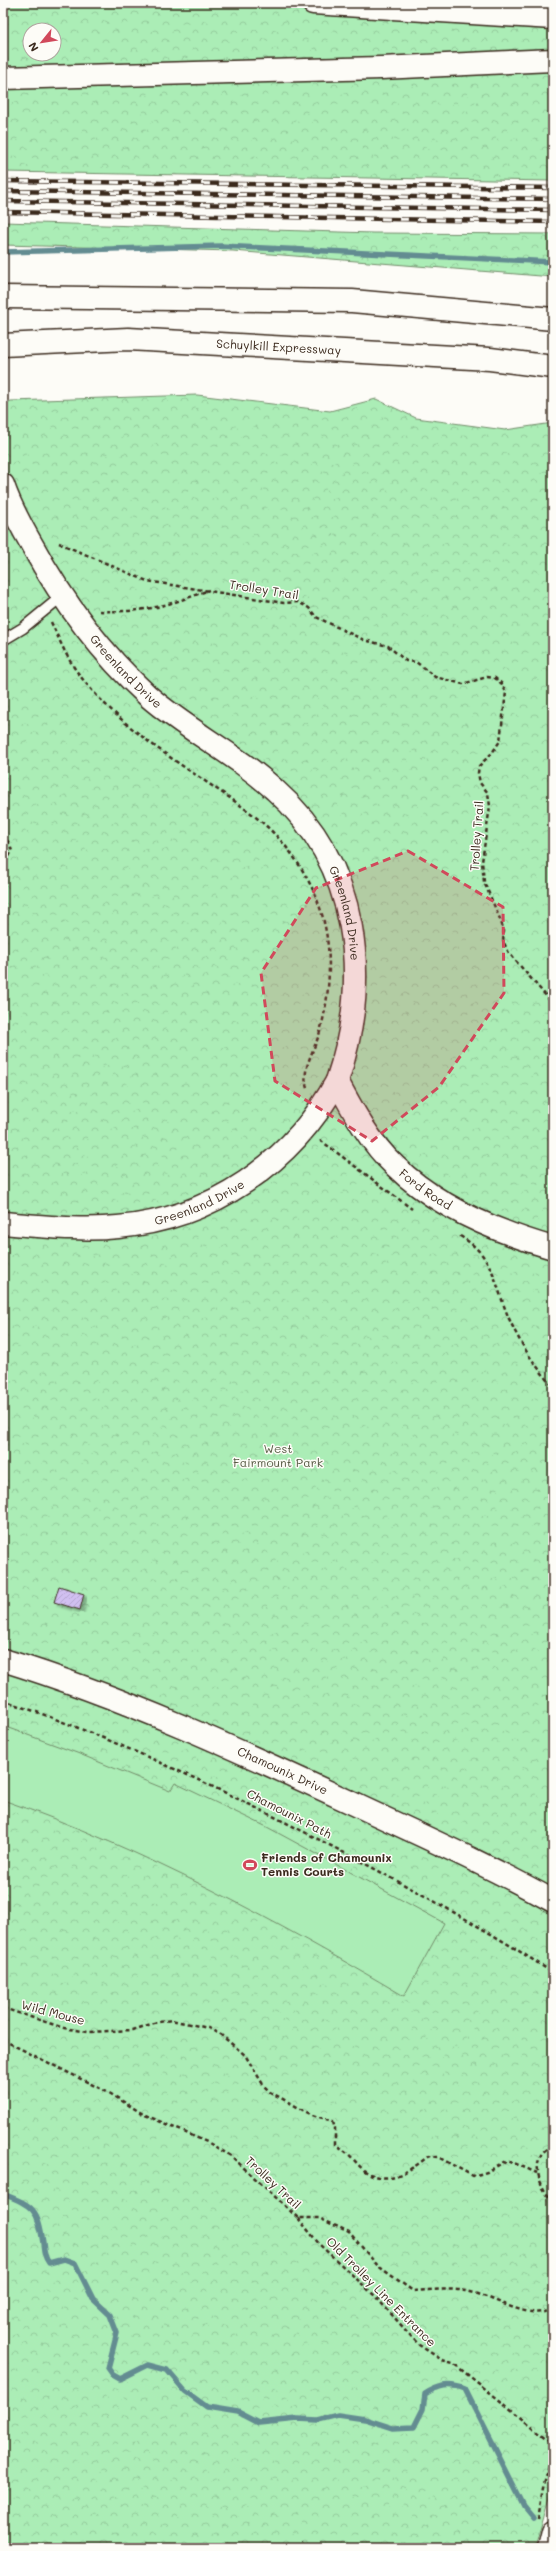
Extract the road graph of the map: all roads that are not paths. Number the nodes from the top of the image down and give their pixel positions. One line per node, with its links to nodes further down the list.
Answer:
1 (313, 3): 2 (main road)
2 (553, 18)
3 (553, 60): 4 (main road)
4 (3, 78)
5 (3, 297): 6 (main road)
6 (553, 319)
7 (3, 345): 8 (main road, Schuylkill Expressway)
8 (553, 367)
9 (3, 486): 10 (main road, Greenland Drive)
10 (62, 596): 11 (lane); 12 (main road, Greenland Drive)
11 (3, 640)
12 (337, 1081): 13 (main road, Greenland Drive); 14 (main road, Ford Road)
13 (3, 1223)
14 (553, 1248)
15 (3, 1660): 16 (main road, Chamounix Drive)
16 (553, 1901)
17 (545, 2527): 18 (main road)
18 (549, 2548)

